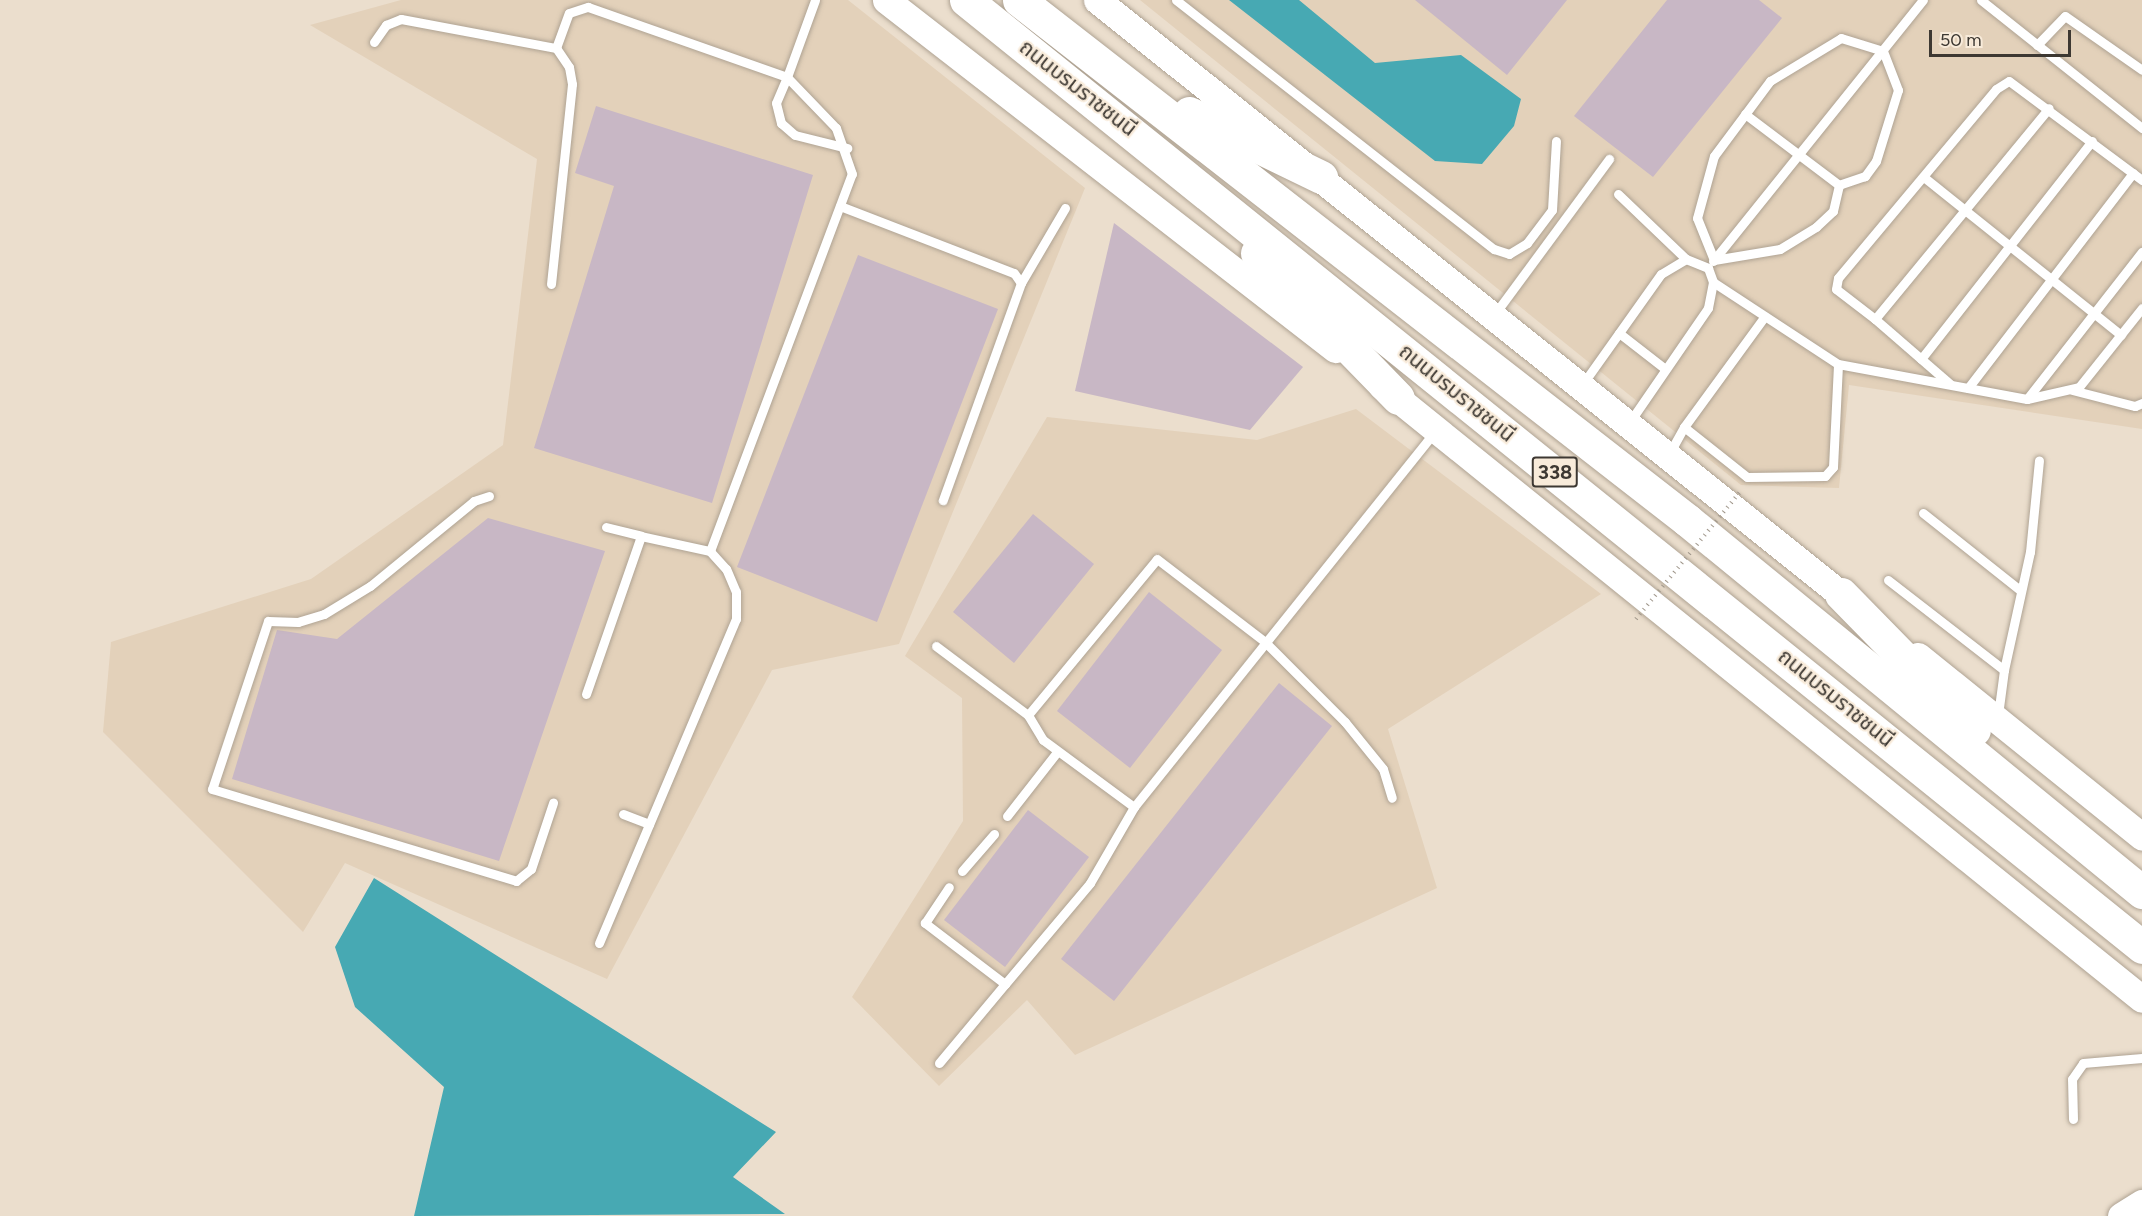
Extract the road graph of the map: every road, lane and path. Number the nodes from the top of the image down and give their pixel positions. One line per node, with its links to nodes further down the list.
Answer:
1 (815, 0): 14 (lane)
2 (886, 0): 57 (main road)
3 (966, 0): 22 (highway, ถนนบรมราชชนนี / 338)
4 (1019, 0): 15 (highway, ถนนบรมราชชนนี / 338)
5 (1097, 0): 26 (main road)
6 (1176, 0): 19 (lane)
7 (1923, 0): 12 (lane)
8 (1981, 0): 10 (lane)
9 (374, 42): 11 (lane)
10 (2037, 45): 13 (lane); 18 (lane)
11 (556, 48): 14 (lane); 42 (lane)
12 (1882, 51): 17 (lane); 23 (lane); 29 (lane)
13 (2142, 70)
14 (787, 77): 21 (lane); 21 (lane)
15 (1128, 84): 26 (highway); 91 (highway, ถนนบรมราชชนนี / 338)
16 (2049, 108): 20 (lane); 27 (lane); 33 (lane)
17 (1745, 114): 23 (lane); 37 (lane)
18 (2142, 128)
19 (1556, 141)
20 (2092, 141): 25 (lane); 34 (lane)
21 (847, 148): 31 (lane)
22 (1156, 149): 57 (highway); 96 (highway, ถนนบรมราชชนนี / 338)
23 (1798, 154): 29 (lane); 37 (lane)
24 (1610, 159): 45 (lane)
25 (2133, 173): 28 (lane); 39 (lane)
26 (1321, 177): 45 (main road)
27 (1925, 178): 33 (lane); 47 (lane)
28 (2142, 180)
29 (1839, 184): 37 (lane)
30 (1618, 194): 36 (lane)
31 (840, 206): 41 (lane); 71 (lane)
32 (1065, 208): 41 (lane)
33 (1967, 212): 34 (lane); 47 (lane)
34 (2009, 244): 39 (lane); 50 (lane)
35 (2142, 252): 44 (lane)
36 (1686, 259): 38 (lane); 48 (lane)
37 (1714, 260): 38 (lane)
38 (1707, 268): 40 (lane)
39 (2052, 281): 44 (lane); 55 (lane)
40 (1713, 282): 46 (lane); 52 (lane)
41 (1021, 283): 67 (lane)
42 (551, 284)
43 (2142, 308): 49 (lane)
44 (2093, 314): 49 (lane); 58 (lane)
45 (1494, 315): 54 (main road)
46 (1765, 316): 51 (lane); 61 (lane)
47 (1875, 319): 50 (lane)
48 (1619, 333): 52 (lane); 54 (lane)
49 (2121, 335): 56 (lane)
50 (1921, 358): 53 (lane)
51 (1838, 364): 53 (lane); 61 (lane)
52 (1664, 368): 60 (lane)
53 (1953, 385): 55 (lane)
54 (1582, 386): 60 (main road)
55 (1968, 388): 58 (lane)
56 (2069, 390): 58 (lane); 59 (lane)
57 (1398, 398): 62 (main road)
58 (2027, 399)
59 (2142, 403)
60 (1629, 423): 63 (main road)
61 (1684, 427): 63 (lane)
62 (1436, 429): 76 (lane); 98 (main road)
63 (1669, 455): 74 (main road)
64 (2039, 460): 73 (lane)
65 (1739, 493): 75 (path, bridge)
66 (489, 496): 84 (lane)
67 (943, 500)
68 (1923, 513): 73 (lane)
69 (606, 527): 70 (lane)
70 (641, 536): 71 (lane); 79 (lane)
71 (710, 551): 88 (lane)
72 (1888, 580): 78 (lane)
73 (2021, 591): 78 (lane)
74 (1841, 594): 81 (main road); 91 (highway)
75 (1636, 619)
76 (1265, 642): 80 (lane); 83 (lane); 85 (lane)
77 (936, 646): 80 (lane)
78 (2004, 670): 81 (lane)
79 (586, 694)
80 (1028, 715): 82 (lane)
81 (1997, 718): 90 (main road)
82 (1057, 752): 85 (lane); 87 (lane)
83 (1392, 798)
84 (553, 803)
85 (1134, 807): 97 (lane)
86 (623, 814): 88 (lane)
87 (1007, 816)
88 (649, 824): 95 (lane)
89 (993, 834): 92 (lane)
90 (2142, 837)
91 (2085, 844): 94 (highway, ถนนบรมราชชนนี / 338)
92 (962, 871)
93 (949, 887): 97 (lane)
94 (2142, 892)
95 (598, 943)
96 (2142, 947)
97 (1005, 984): 100 (lane)
98 (2142, 999)
99 (2142, 1058): 101 (lane)
100 (939, 1063)
101 (2073, 1119)
102 (2142, 1203): 103 (main road)
103 (2121, 1216)

